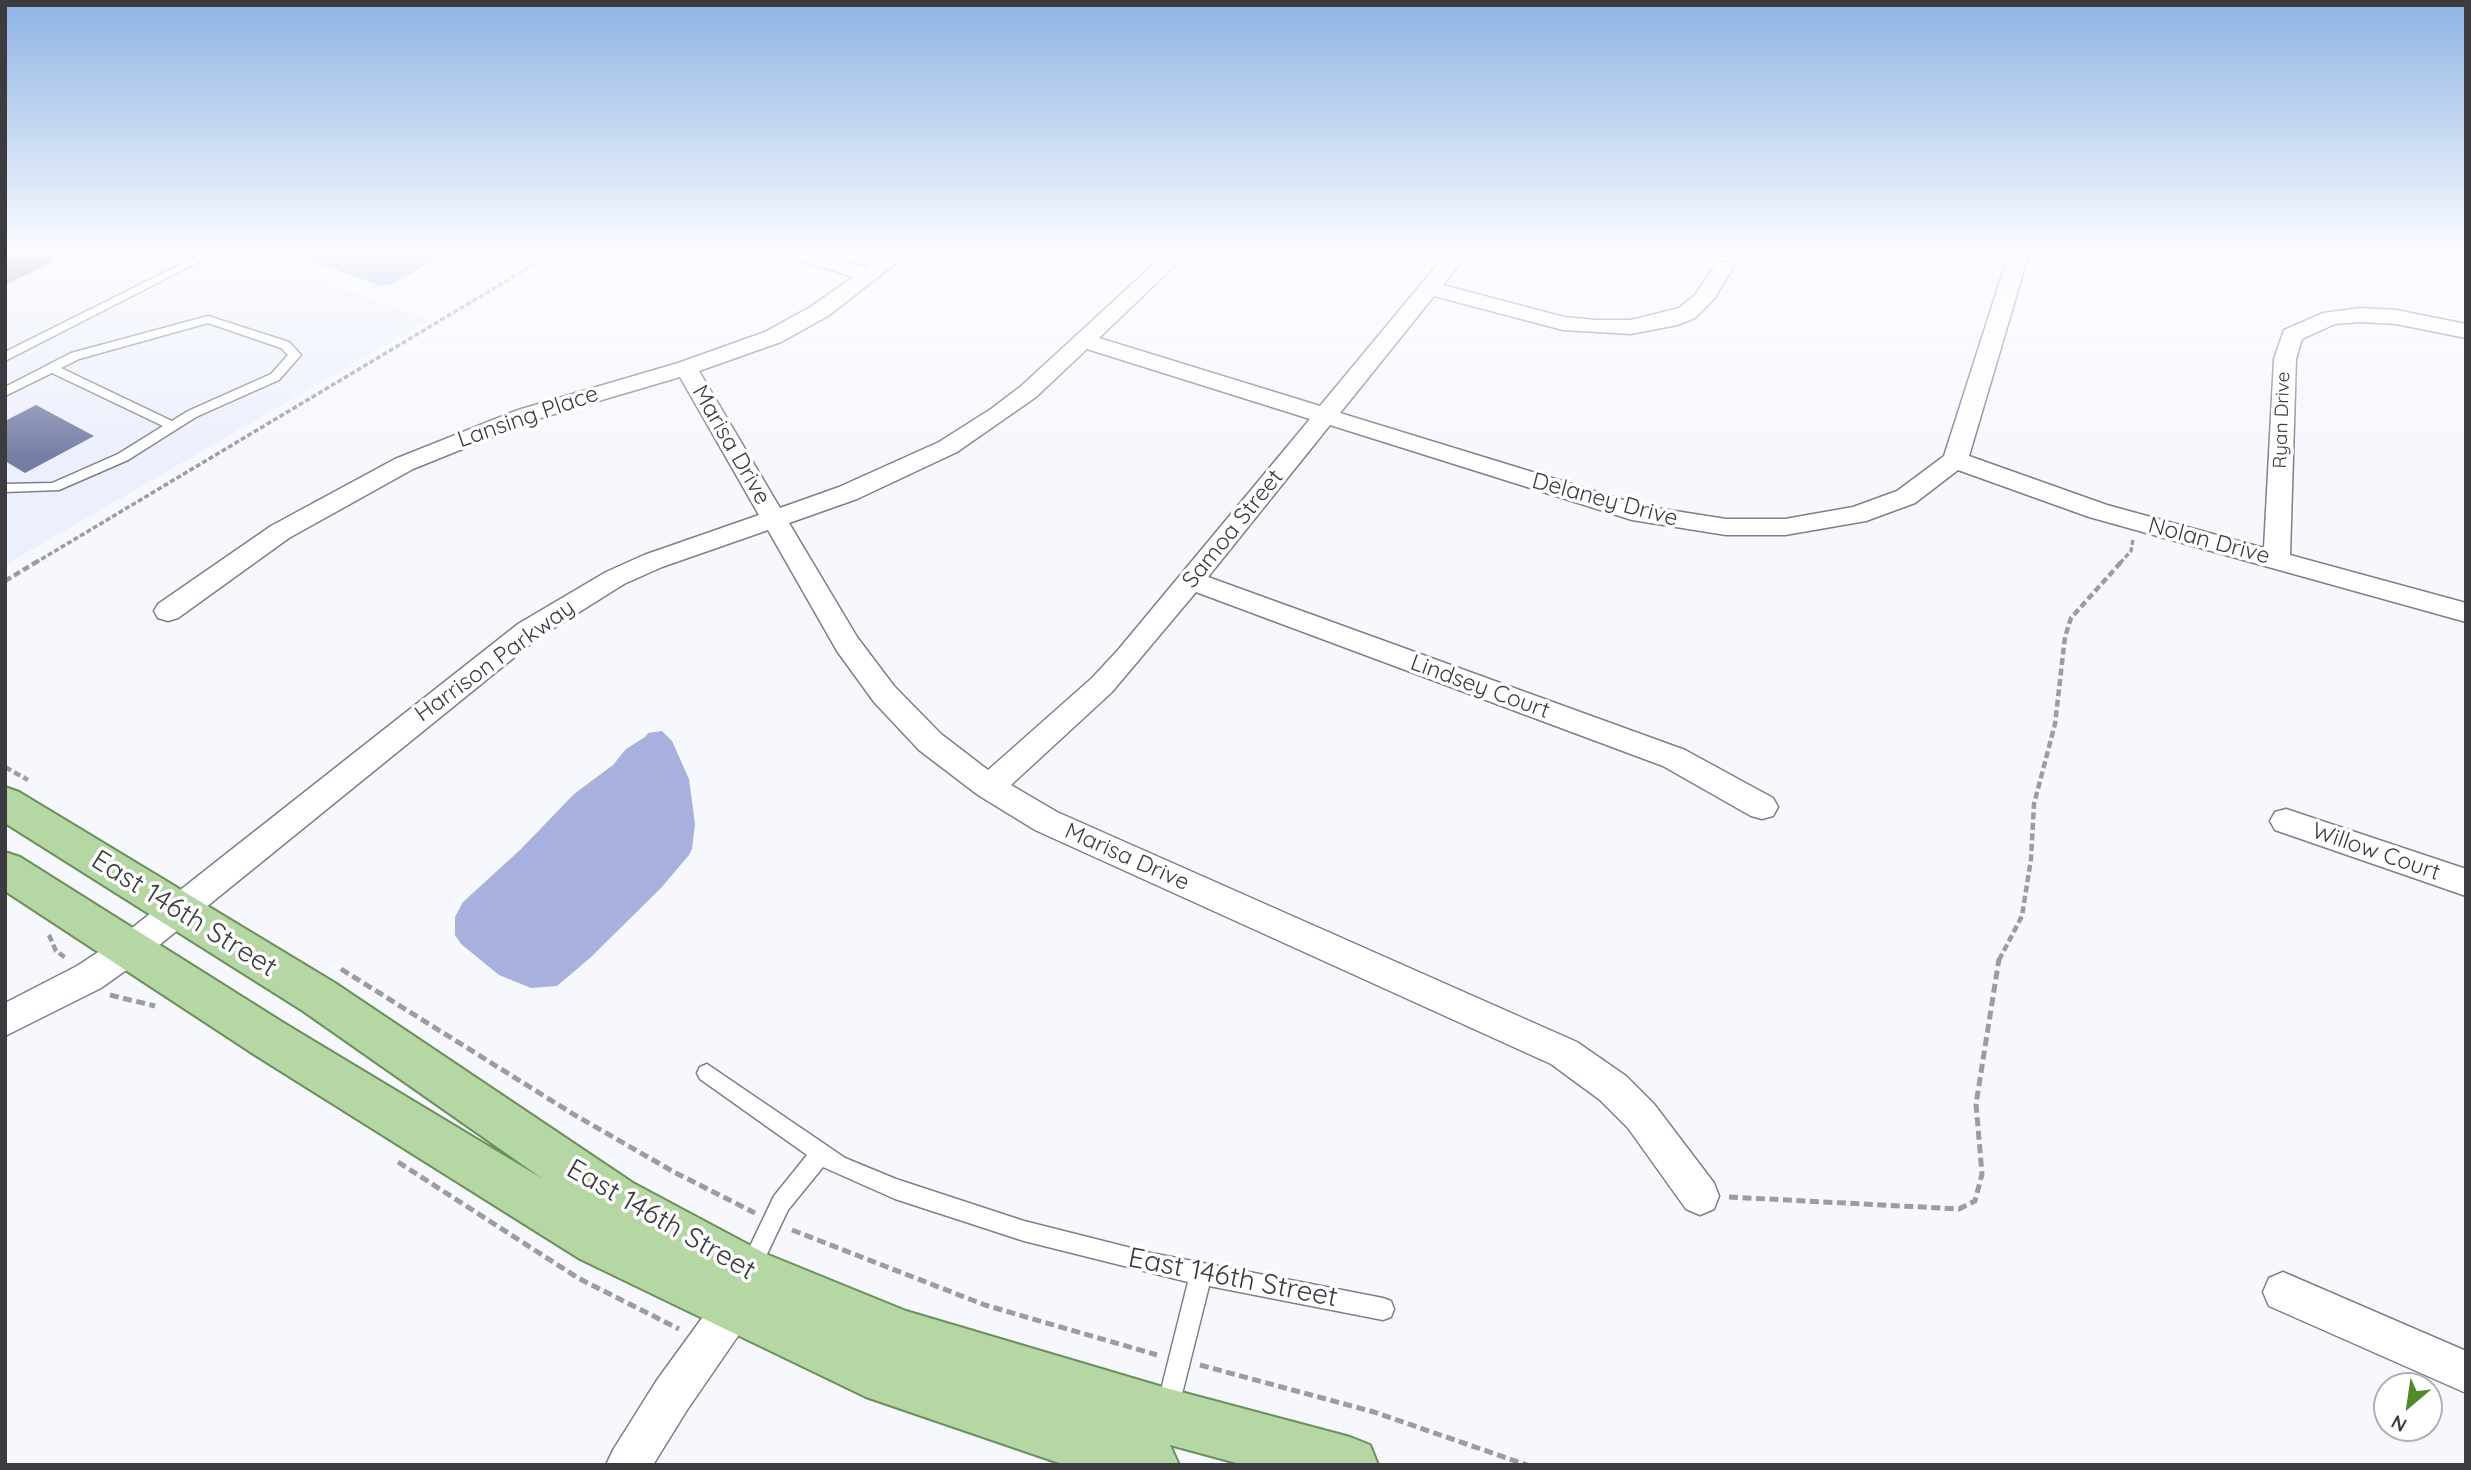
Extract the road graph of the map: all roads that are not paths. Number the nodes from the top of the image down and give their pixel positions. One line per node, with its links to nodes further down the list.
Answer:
1 (75, 322): 14 (lane)
2 (199, 322): 15 (lane)
3 (216, 322): 19 (lane)
4 (802, 322): 16 (street, Lansing Place)
5 (1105, 322): 13 (street, Harrison Parkway)
6 (1402, 322): 18 (street, Samoa Street)
7 (1558, 322): 8 (street)
8 (1663, 322)
9 (1999, 322): 20 (street, Delaney Drive)
10 (2321, 322): 23 (street, Ryan Drive)
11 (2419, 322): 12 (street, Ryan Drive)
12 (2466, 331)
13 (1084, 341): 18 (street, Delaney Drive); 22 (street, Harrison Parkway)
14 (5, 357)
15 (52, 368): 17 (lane); 19 (lane)
16 (686, 368): 22 (street, Marisa Drive); 25 (street, Lansing Place)
17 (5, 392)
18 (1325, 415): 20 (street, Delaney Drive); 24 (street, Samoa Street)
19 (173, 426): 21 (lane)
20 (1955, 460): 23 (street, Nolan Drive)
21 (5, 488)
22 (774, 519): 27 (street, Marisa Drive); 33 (street, Harrison Parkway)
23 (2277, 560): 26 (street, Nolan Drive)
24 (1192, 581): 27 (street, Samoa Street); 29 (street, Lindsey Court)
25 (168, 611)
26 (2466, 613)
27 (989, 787): 37 (street, Marisa Drive)
28 (5, 803): 33 (main road, East 146th Street)
29 (1762, 807)
30 (2286, 821): 32 (street, Willow Court)
31 (5, 869): 33 (main road, East 146th Street)
32 (2466, 883)
33 (156, 929): 34 (street, Harrison Parkway); 39 (main road, East 146th Street)
34 (5, 1020)
35 (706, 1073): 36 (lane, East 146th Street)
36 (821, 1154): 38 (lane, East 146th Street); 39 (lane)
37 (1700, 1196)
38 (1201, 1274): 41 (lane, East 146th Street); 43 (lane)
39 (741, 1289): 43 (main road, East 146th Street); 44 (street); 45 (main road, East 146th Street)
40 (2283, 1292): 42 (street)
41 (1383, 1309)
42 (2466, 1372)
43 (1166, 1416): 46 (main road, East 146th Street)
44 (628, 1465)
45 (1151, 1465)
46 (1350, 1465)

